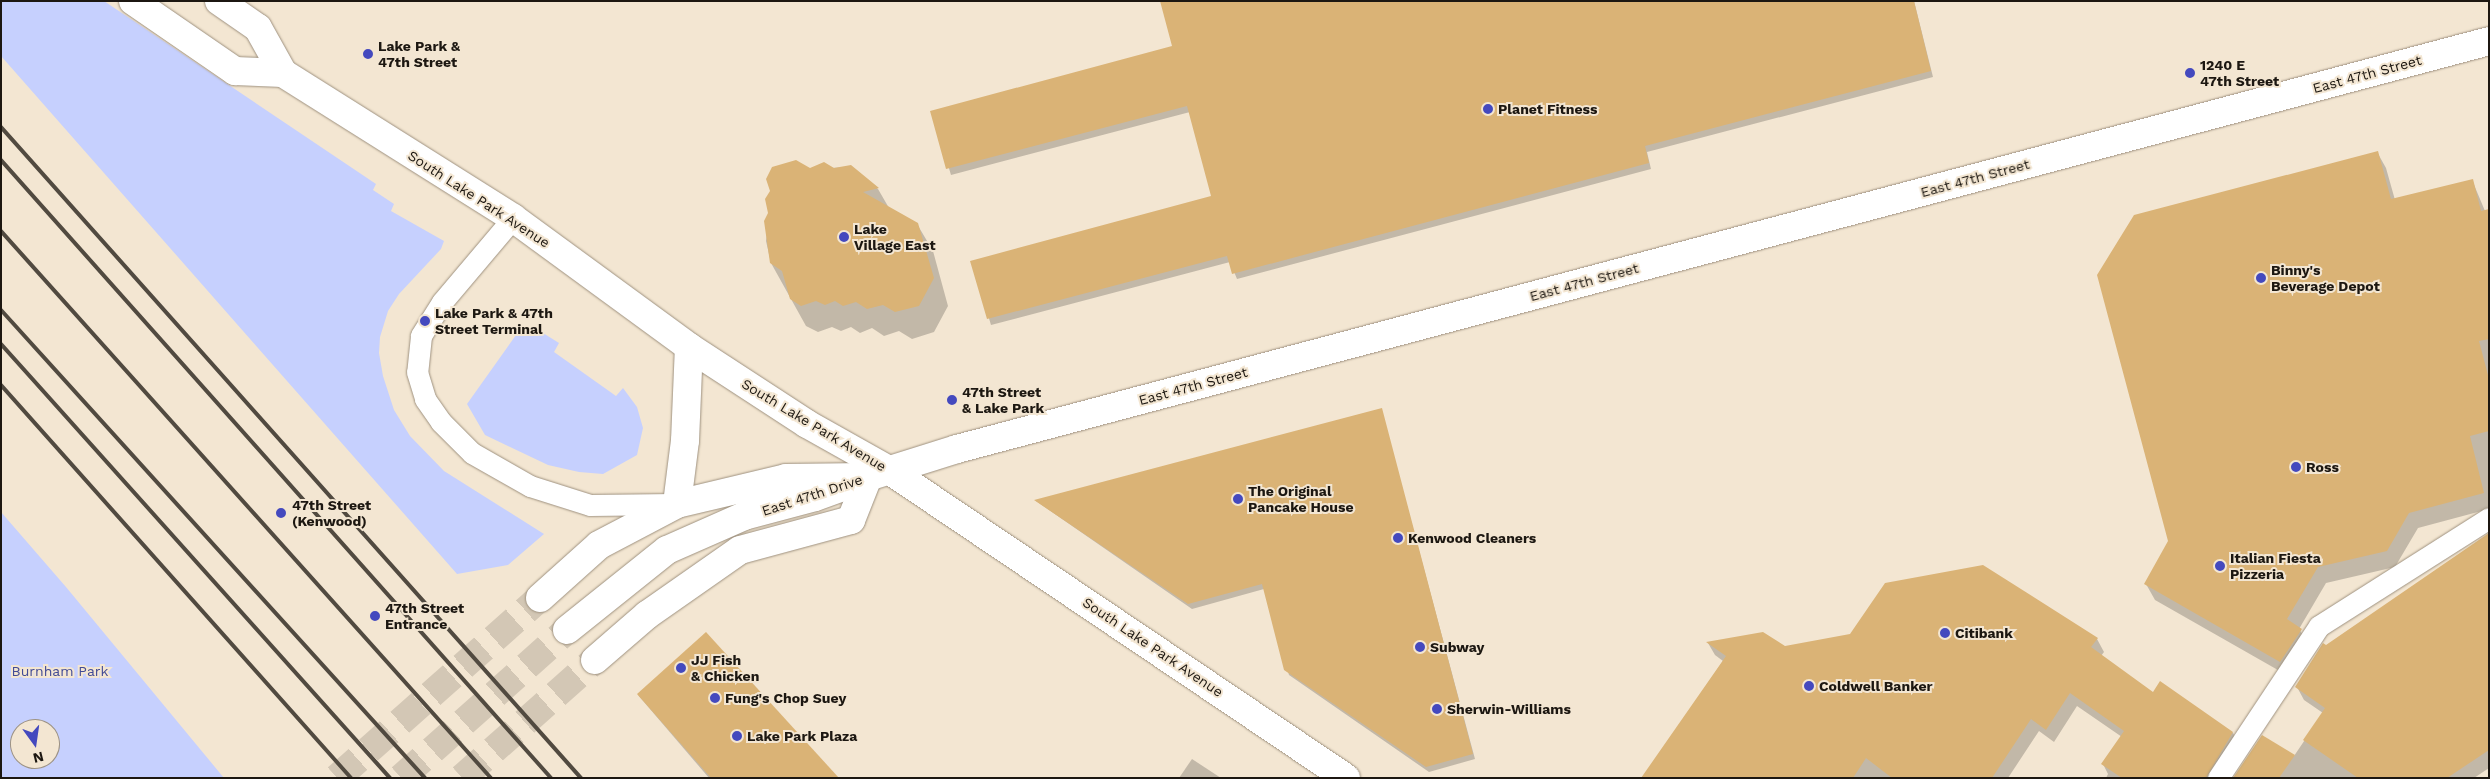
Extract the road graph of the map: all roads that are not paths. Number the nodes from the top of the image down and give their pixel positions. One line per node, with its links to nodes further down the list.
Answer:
1 (133, 1): 4 (main road, South Lake Park Avenue)
2 (219, 1): 4 (main road, South Lake Park Avenue)
3 (2489, 42): 7 (main road, East 47th Street)
4 (283, 73): 5 (main road, South Lake Park Avenue)
5 (512, 218): 6 (main road, South Lake Park Avenue); 8 (lane)
6 (689, 347): 7 (main road, South Lake Park Avenue); 8 (main road)
7 (879, 474): 8 (main road, East 47th Street); 11 (main road, East 47th Drive); 12 (main road, East 47th Drive); 13 (main road, South Lake Park Avenue)
8 (677, 504): 10 (main road)
9 (2489, 518): 14 (lane)
10 (540, 598)
11 (567, 630)
12 (595, 660)
13 (1346, 778)
14 (2218, 778)

